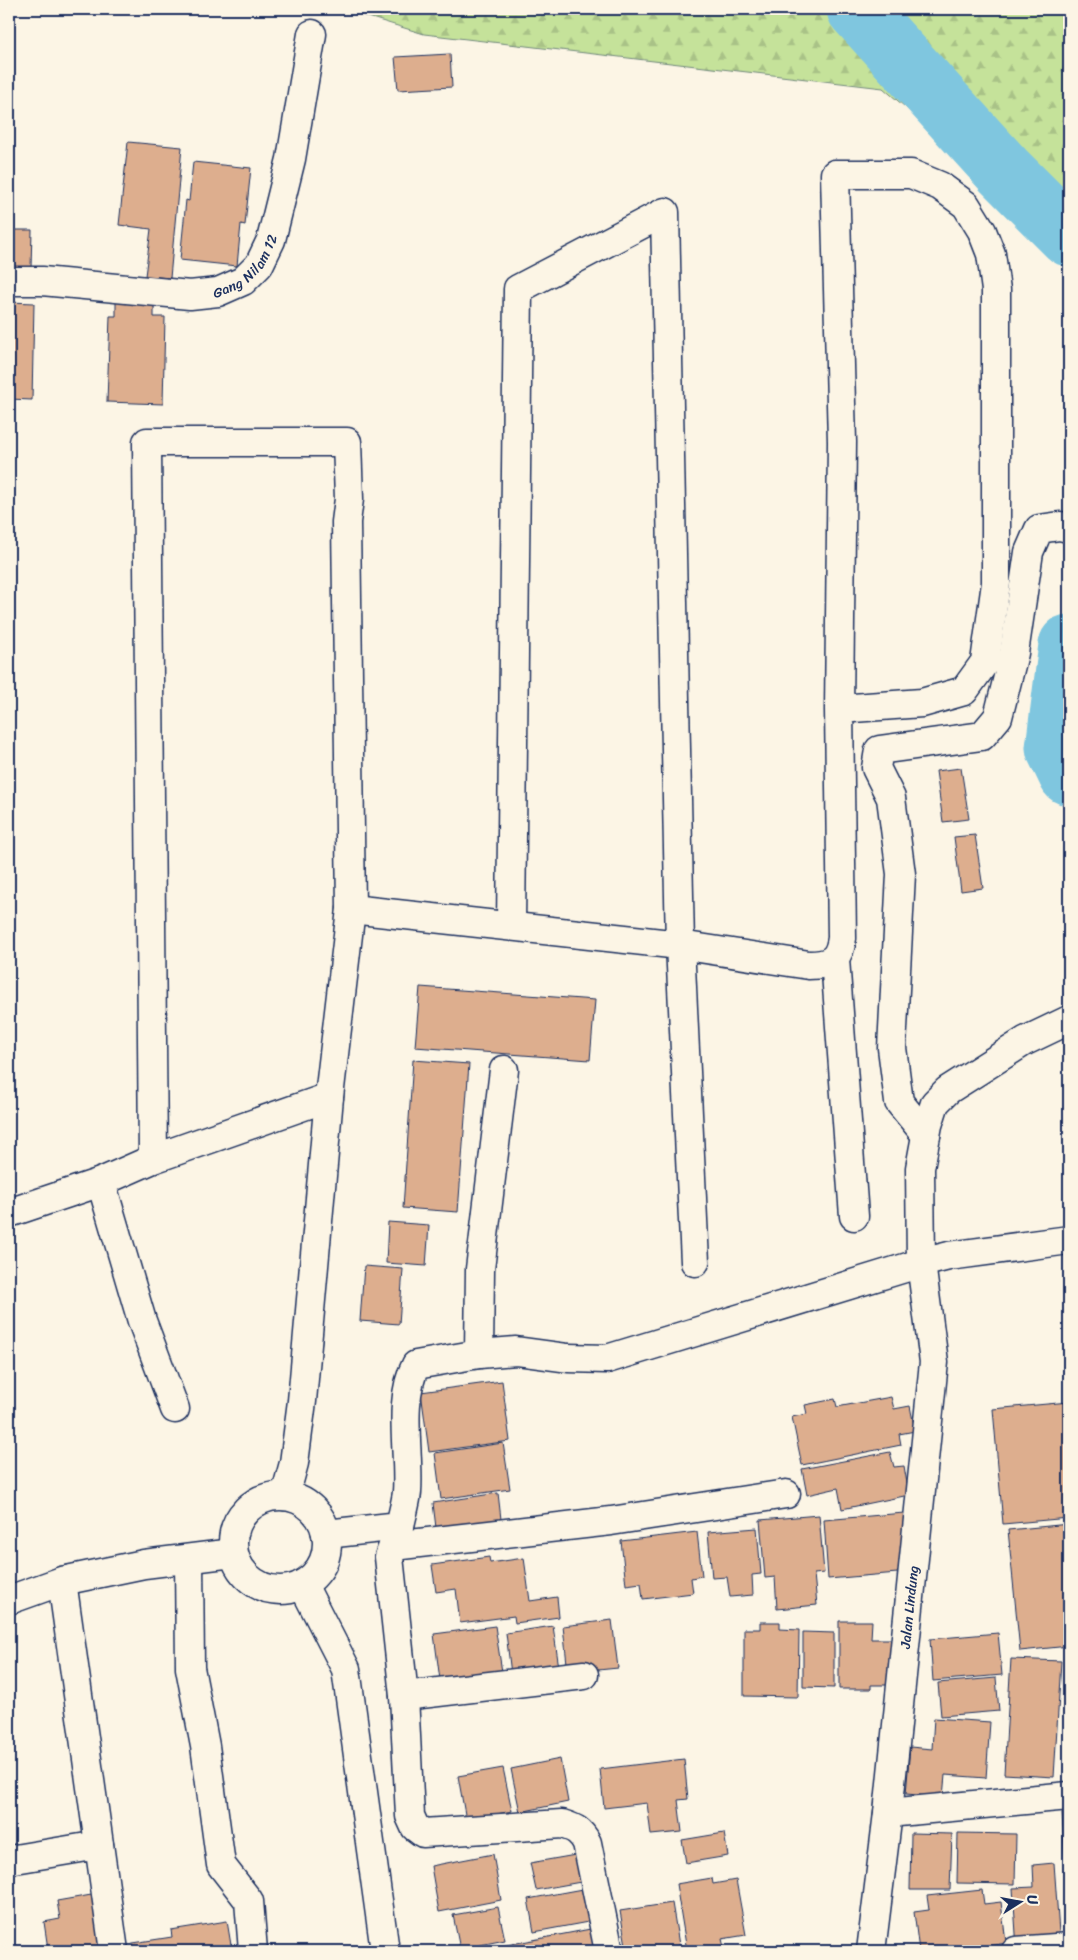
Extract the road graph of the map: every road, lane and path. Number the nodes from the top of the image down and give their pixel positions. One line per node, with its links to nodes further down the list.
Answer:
1 (312, 34): 2 (street, Gang Nilam 12)
2 (9, 281)
3 (1065, 527): 12 (street)
4 (839, 709): 4 (street); 8 (street)
5 (351, 909): 6 (street); 11 (street); 13 (street)
6 (511, 926): 7 (street); 7 (street)
7 (680, 945): 8 (street); 18 (street)
8 (835, 959): 16 (street)
9 (1069, 1020): 12 (street, Jalan Lindung)
10 (504, 1070): 20 (street)
11 (329, 1097): 13 (street); 23 (street)
12 (926, 1135): 19 (street, Jalan Lindung)
13 (153, 1159): 14 (street)
14 (102, 1182): 15 (street); 21 (street)
15 (9, 1213)
16 (854, 1216)
17 (1069, 1240): 19 (street)
18 (695, 1262)
19 (920, 1264): 20 (street); 34 (street, Jalan Lindung)
20 (479, 1354): 25 (street)
21 (176, 1409)
22 (786, 1494): 25 (street)
23 (285, 1496): 24 (street); 26 (street)
24 (326, 1534): 25 (street); 29 (street)
25 (396, 1536): 32 (street)
26 (233, 1553): 27 (street); 29 (street)
27 (189, 1559): 28 (street); 39 (street)
28 (62, 1581): 30 (street); 35 (street)
29 (303, 1585): 40 (street)
30 (9, 1600)
31 (584, 1675): 32 (street)
32 (404, 1696): 41 (street)
33 (1069, 1796): 34 (street)
34 (888, 1813): 42 (street, Jalan Lindung)
35 (99, 1845): 36 (street); 38 (street)
36 (9, 1860)
37 (1069, 1947): 43 (street)
38 (114, 1951)
39 (253, 1951)
40 (385, 1951)
41 (609, 1951)
42 (871, 1951)
43 (1016, 1951)

